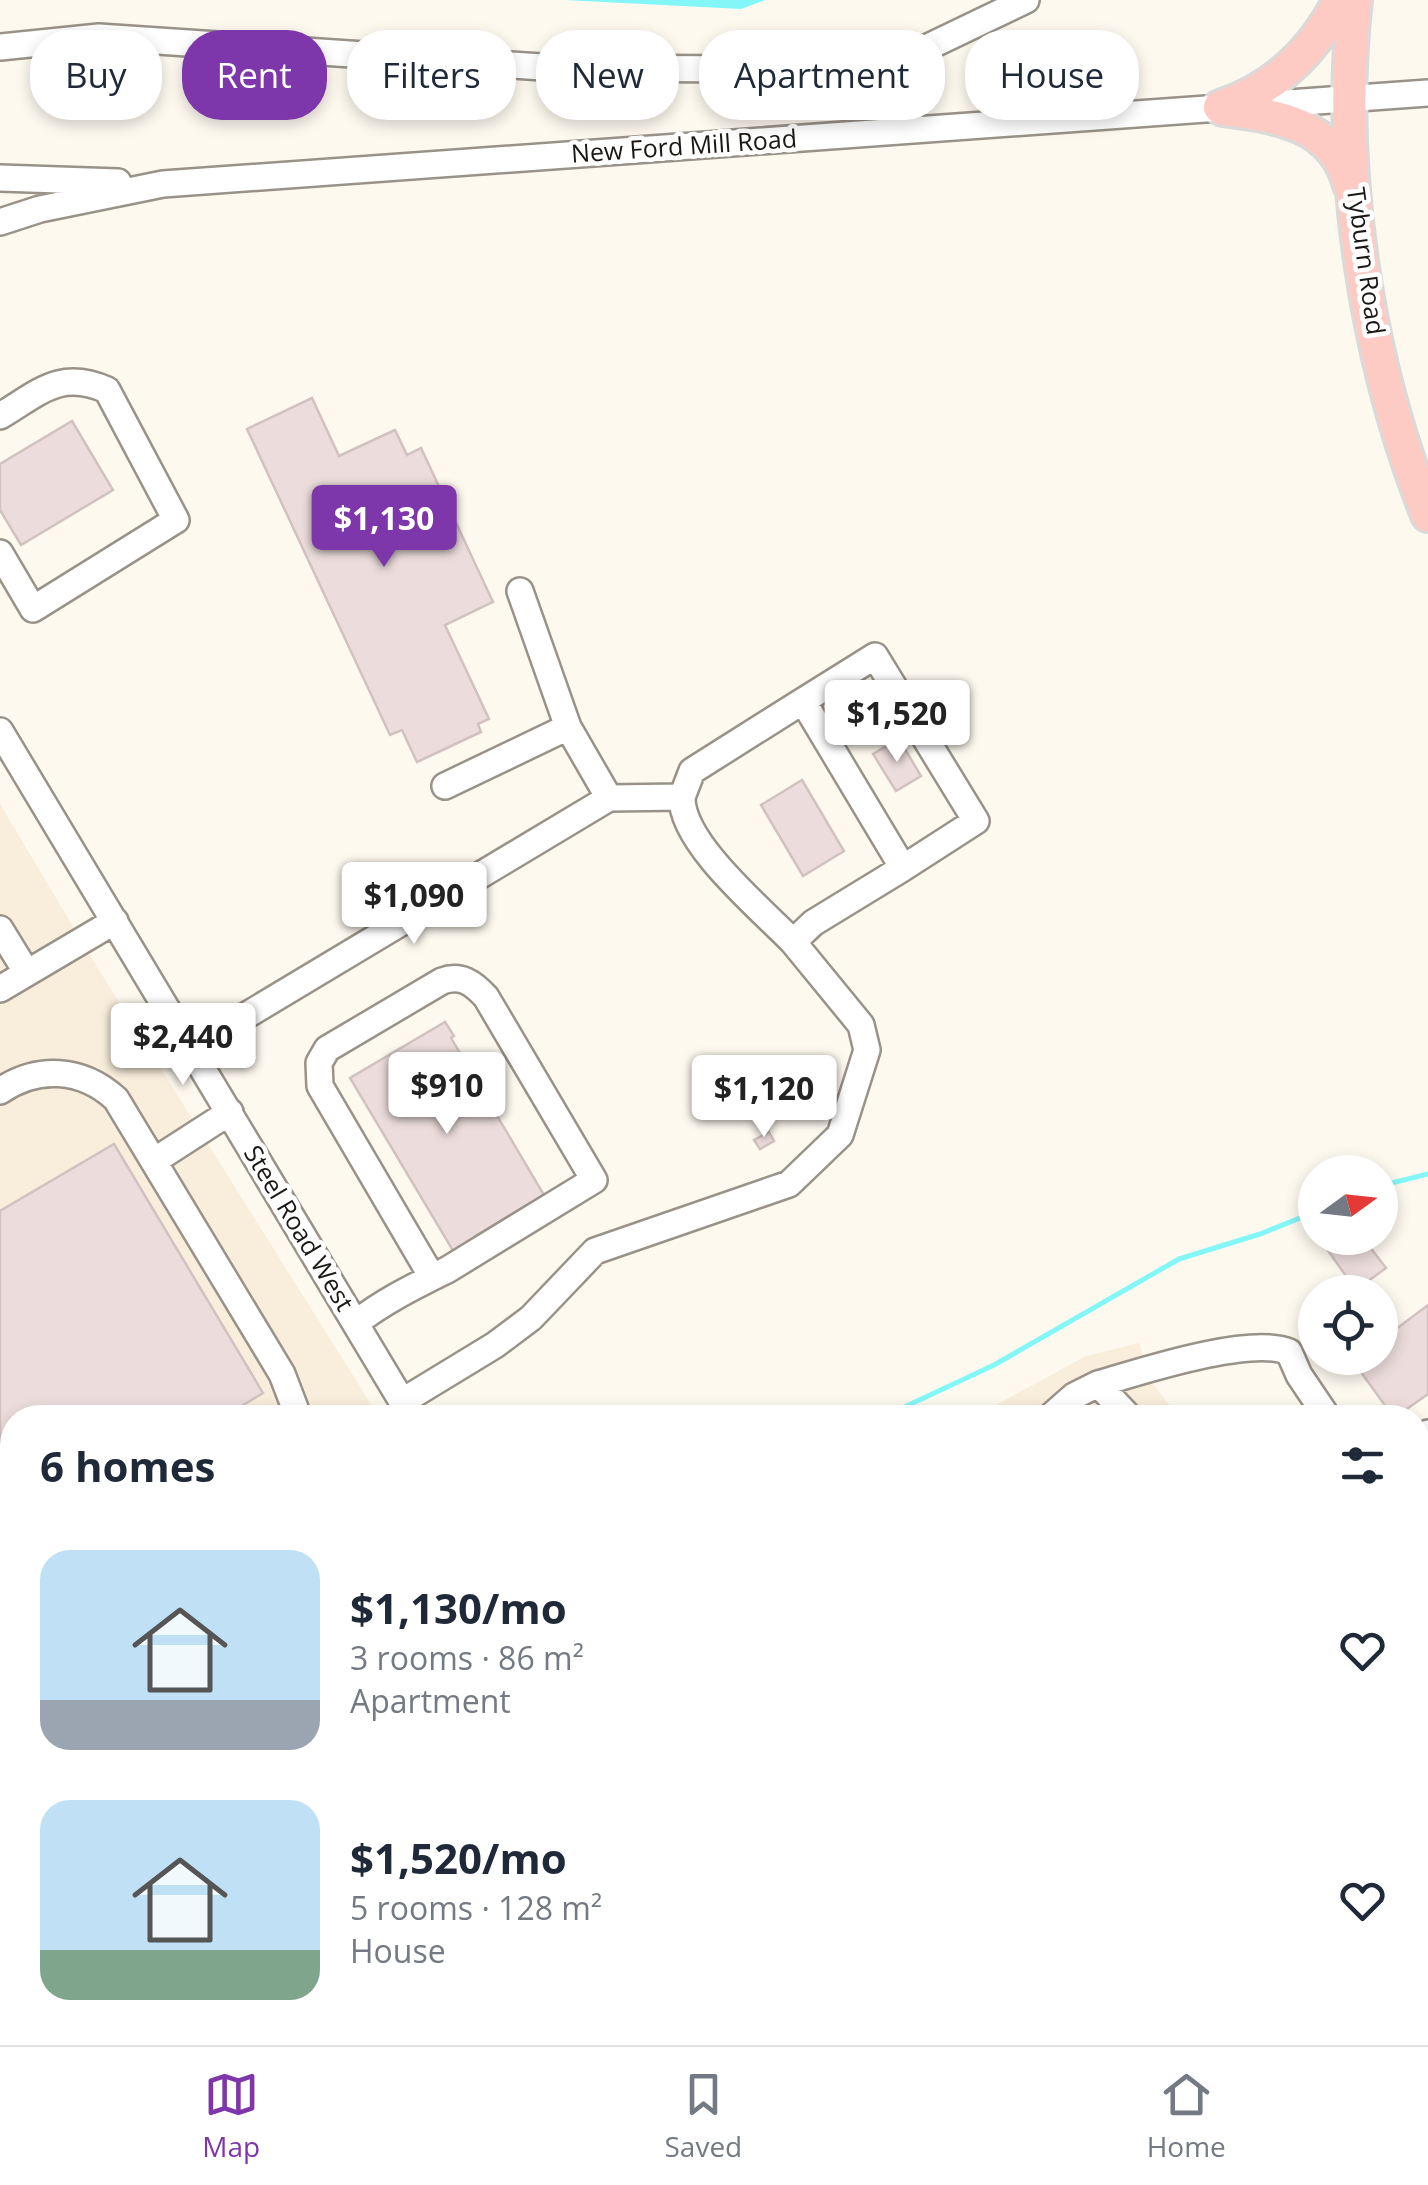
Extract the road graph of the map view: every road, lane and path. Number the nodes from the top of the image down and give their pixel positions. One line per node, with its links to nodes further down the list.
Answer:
1 (1026, 0): 5 (street)
2 (1340, 0): 8 (main road)
3 (1355, 0): 7 (main road, Tyburn Road)
4 (1378, 0): 7 (main road, Tyburn Road)
5 (0, 47)
6 (1428, 93): 7 (street, New Ford Mill Road)
7 (1362, 99): 8 (street, New Ford Mill Road); 11 (main road, Tyburn Road); 14 (main road, Tyburn Road)
8 (1218, 109): 10 (street, New Ford Mill Road); 11 (main road)
9 (0, 178): 10 (street)
10 (163, 184): 12 (street, New Ford Mill Road)
11 (1357, 210): 15 (main road, Tyburn Road)
12 (0, 222)
13 (0, 416): 17 (street)
14 (1428, 451)
15 (1428, 515)
16 (0, 552): 17 (street)
17 (8, 585)
18 (520, 591): 20 (street)
19 (803, 701): 23 (street); 25 (street); 25 (street)
20 (568, 728): 22 (street); 24 (street)
21 (2, 736): 26 (street, Steel Road West)
22 (445, 786)
23 (682, 797): 24 (street); 28 (street)
24 (609, 798): 31 (street)
25 (903, 868): 28 (street)
26 (115, 920): 29 (street); 31 (street, Steel Road West)
27 (0, 929): 29 (street)
28 (793, 942): 40 (street)
29 (26, 974): 30 (street)
30 (0, 990)
31 (192, 1048): 33 (street, Steel Road West)
32 (0, 1092): 34 (street)
33 (230, 1112): 34 (street); 36 (street, Steel Road West)
34 (154, 1162): 38 (street)
35 (432, 1277): 35 (street); 36 (street)
36 (356, 1323): 39 (street, Steel Road West)
37 (1098, 1384): 41 (street); 42 (street); 43 (street)
38 (294, 1405)
39 (406, 1405)
40 (413, 1405)
41 (1065, 1405)
42 (1118, 1405)
43 (1319, 1405)

